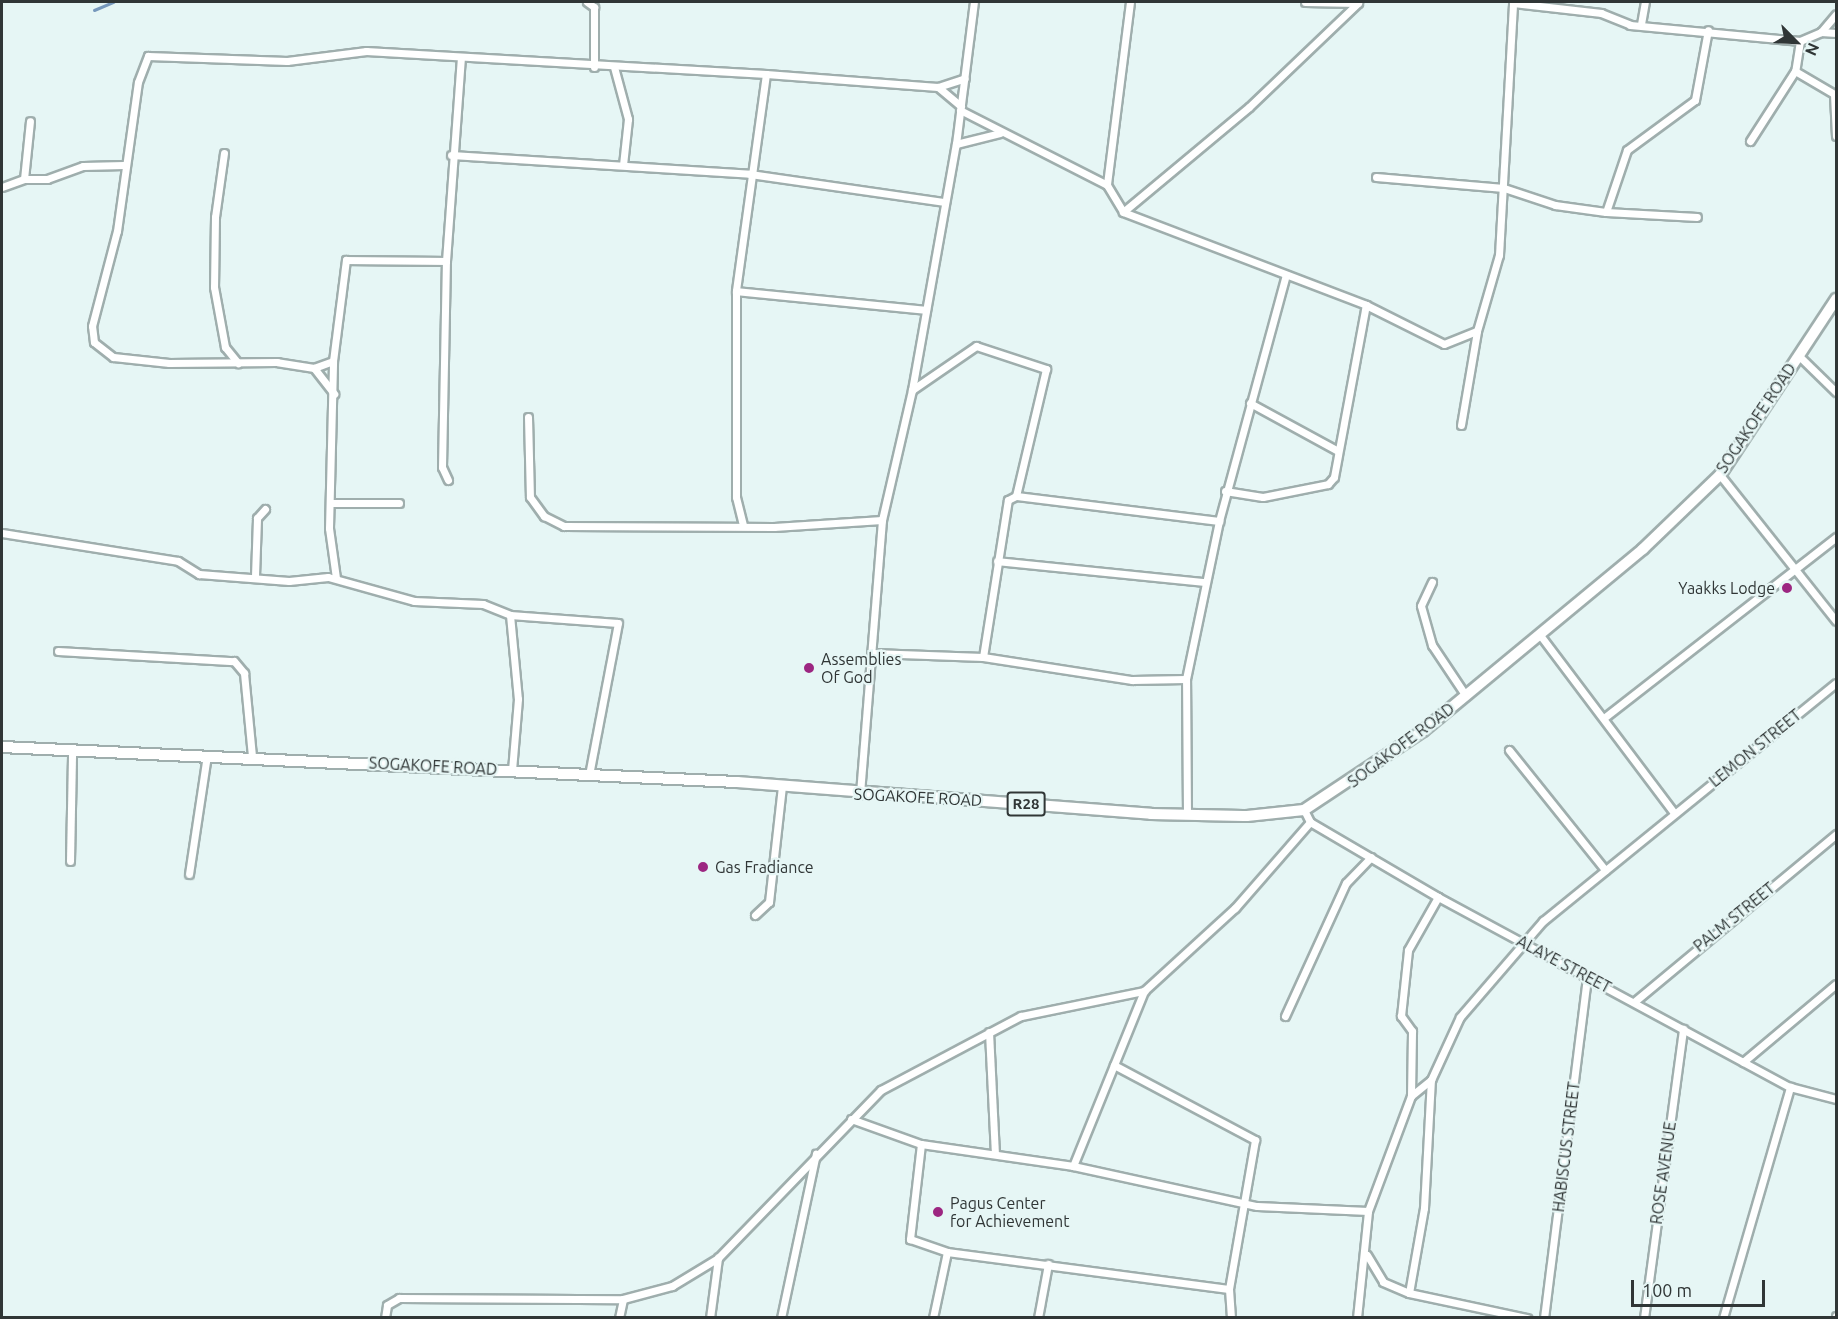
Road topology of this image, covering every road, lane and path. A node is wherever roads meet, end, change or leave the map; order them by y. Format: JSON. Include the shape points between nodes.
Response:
{"nodes":[{"id":1,"x":587,"y":2,"type":"edge"},
{"id":2,"x":974,"y":2,"type":"edge"},
{"id":3,"x":1130,"y":2,"type":"edge"},
{"id":4,"x":1305,"y":2,"type":"edge"},
{"id":5,"x":1359,"y":2,"type":"edge"},
{"id":6,"x":1513,"y":2,"type":"edge"},
{"id":7,"x":1645,"y":2,"type":"edge"},
{"id":8,"x":1836,"y":14,"type":"edge"},
{"id":9,"x":1641,"y":24,"type":"junction"},
{"id":10,"x":1708,"y":30,"type":"junction"},
{"id":11,"x":1821,"y":32,"type":"junction"},
{"id":12,"x":1836,"y":33,"type":"edge"},
{"id":13,"x":1800,"y":41,"type":"junction"},
{"id":14,"x":461,"y":59,"type":"junction"},
{"id":15,"x":594,"y":67,"type":"junction"},
{"id":16,"x":614,"y":67,"type":"junction"},
{"id":17,"x":1795,"y":71,"type":"junction"},
{"id":18,"x":766,"y":74,"type":"junction"},
{"id":19,"x":964,"y":78,"type":"junction"},
{"id":20,"x":938,"y":87,"type":"junction"},
{"id":21,"x":961,"y":108,"type":"junction"},
{"id":22,"x":30,"y":121,"type":"dead end"},
{"id":23,"x":1000,"y":133,"type":"junction"},
{"id":24,"x":1836,"y":136,"type":"edge"},
{"id":25,"x":1750,"y":141,"type":"dead end"},
{"id":26,"x":956,"y":144,"type":"junction"},
{"id":27,"x":224,"y":153,"type":"dead end"},
{"id":28,"x":451,"y":155,"type":"junction"},
{"id":29,"x":124,"y":165,"type":"junction"},
{"id":30,"x":623,"y":165,"type":"junction"},
{"id":31,"x":750,"y":174,"type":"junction"},
{"id":32,"x":1376,"y":177,"type":"dead end"},
{"id":33,"x":24,"y":179,"type":"junction"},
{"id":34,"x":1107,"y":185,"type":"junction"},
{"id":35,"x":2,"y":187,"type":"edge"},
{"id":36,"x":1504,"y":188,"type":"junction"},
{"id":37,"x":945,"y":202,"type":"junction"},
{"id":38,"x":1123,"y":212,"type":"junction"},
{"id":39,"x":1606,"y":212,"type":"junction"},
{"id":40,"x":1697,"y":217,"type":"dead end"},
{"id":41,"x":446,"y":261,"type":"junction"},
{"id":42,"x":1286,"y":275,"type":"junction"},
{"id":43,"x":736,"y":291,"type":"junction"},
{"id":44,"x":1836,"y":299,"type":"edge"},
{"id":45,"x":1366,"y":305,"type":"junction"},
{"id":46,"x":926,"y":310,"type":"junction"},
{"id":47,"x":1477,"y":332,"type":"junction"},
{"id":48,"x":1798,"y":355,"type":"junction"},
{"id":49,"x":333,"y":361,"type":"junction"},
{"id":50,"x":238,"y":363,"type":"junction"},
{"id":51,"x":314,"y":368,"type":"junction"},
{"id":52,"x":912,"y":390,"type":"junction"},
{"id":53,"x":1836,"y":392,"type":"edge"},
{"id":54,"x":334,"y":395,"type":"junction"},
{"id":55,"x":1250,"y":403,"type":"junction"},
{"id":56,"x":528,"y":417,"type":"dead end"},
{"id":57,"x":1461,"y":425,"type":"dead end"},
{"id":58,"x":1338,"y":451,"type":"junction"},
{"id":59,"x":1720,"y":475,"type":"junction"},
{"id":60,"x":448,"y":480,"type":"dead end"},
{"id":61,"x":1225,"y":491,"type":"junction"},
{"id":62,"x":1016,"y":496,"type":"junction"},
{"id":63,"x":330,"y":503,"type":"junction"},
{"id":64,"x":399,"y":503,"type":"dead end"},
{"id":65,"x":265,"y":509,"type":"dead end"},
{"id":66,"x":882,"y":520,"type":"junction"},
{"id":67,"x":1219,"y":521,"type":"junction"},
{"id":68,"x":743,"y":525,"type":"junction"},
{"id":69,"x":2,"y":533,"type":"edge"},
{"id":70,"x":1836,"y":537,"type":"edge"},
{"id":71,"x":997,"y":561,"type":"junction"},
{"id":72,"x":1795,"y":571,"type":"junction"},
{"id":73,"x":255,"y":576,"type":"junction"},
{"id":74,"x":336,"y":578,"type":"junction"},
{"id":75,"x":1204,"y":582,"type":"junction"},
{"id":76,"x":1432,"y":582,"type":"dead end"},
{"id":77,"x":510,"y":615,"type":"junction"},
{"id":78,"x":1836,"y":621,"type":"edge"},
{"id":79,"x":1540,"y":635,"type":"junction"},
{"id":80,"x":58,"y":651,"type":"dead end"},
{"id":81,"x":872,"y":653,"type":"junction"},
{"id":82,"x":983,"y":657,"type":"junction"},
{"id":83,"x":1186,"y":679,"type":"junction"},
{"id":84,"x":1836,"y":682,"type":"edge"},
{"id":85,"x":1466,"y":696,"type":"junction"},
{"id":86,"x":1605,"y":717,"type":"junction"},
{"id":87,"x":2,"y":747,"type":"edge"},
{"id":88,"x":1509,"y":750,"type":"dead end"},
{"id":89,"x":72,"y":753,"type":"junction"},
{"id":90,"x":207,"y":754,"type":"junction"},
{"id":91,"x":252,"y":756,"type":"junction"},
{"id":92,"x":512,"y":770,"type":"junction"},
{"id":93,"x":589,"y":775,"type":"junction"},
{"id":94,"x":782,"y":787,"type":"junction"},
{"id":95,"x":860,"y":794,"type":"junction"},
{"id":96,"x":1304,"y":810,"type":"junction"},
{"id":97,"x":1674,"y":813,"type":"junction"},
{"id":98,"x":1187,"y":815,"type":"junction"},
{"id":99,"x":1310,"y":822,"type":"junction"},
{"id":100,"x":1836,"y":834,"type":"edge"},
{"id":101,"x":1371,"y":857,"type":"junction"},
{"id":102,"x":70,"y":861,"type":"dead end"},
{"id":103,"x":1605,"y":870,"type":"junction"},
{"id":104,"x":189,"y":874,"type":"dead end"},
{"id":105,"x":1438,"y":897,"type":"junction"},
{"id":106,"x":755,"y":915,"type":"dead end"},
{"id":107,"x":1523,"y":942,"type":"junction"},
{"id":108,"x":1587,"y":977,"type":"junction"},
{"id":109,"x":1836,"y":984,"type":"edge"},
{"id":110,"x":1144,"y":991,"type":"junction"},
{"id":111,"x":1634,"y":1002,"type":"junction"},
{"id":112,"x":1285,"y":1016,"type":"dead end"},
{"id":113,"x":1683,"y":1029,"type":"junction"},
{"id":114,"x":989,"y":1032,"type":"junction"},
{"id":115,"x":1743,"y":1062,"type":"junction"},
{"id":116,"x":1114,"y":1065,"type":"junction"},
{"id":117,"x":1431,"y":1080,"type":"junction"},
{"id":118,"x":1790,"y":1087,"type":"junction"},
{"id":119,"x":1412,"y":1096,"type":"junction"},
{"id":120,"x":1836,"y":1099,"type":"edge"},
{"id":121,"x":851,"y":1119,"type":"junction"},
{"id":122,"x":921,"y":1144,"type":"junction"},
{"id":123,"x":816,"y":1154,"type":"junction"},
{"id":124,"x":995,"y":1154,"type":"junction"},
{"id":125,"x":1073,"y":1166,"type":"junction"},
{"id":126,"x":1244,"y":1203,"type":"junction"},
{"id":127,"x":1368,"y":1211,"type":"junction"},
{"id":128,"x":947,"y":1252,"type":"junction"},
{"id":129,"x":1366,"y":1254,"type":"junction"},
{"id":130,"x":717,"y":1258,"type":"junction"},
{"id":131,"x":1048,"y":1264,"type":"junction"},
{"id":132,"x":1230,"y":1289,"type":"junction"},
{"id":133,"x":1409,"y":1293,"type":"junction"},
{"id":134,"x":623,"y":1299,"type":"junction"},
{"id":135,"x":385,"y":1317,"type":"edge"},
{"id":136,"x":619,"y":1317,"type":"edge"},
{"id":137,"x":710,"y":1317,"type":"edge"},
{"id":138,"x":782,"y":1317,"type":"edge"},
{"id":139,"x":933,"y":1317,"type":"edge"},
{"id":140,"x":1038,"y":1317,"type":"edge"},
{"id":141,"x":1231,"y":1317,"type":"edge"},
{"id":142,"x":1357,"y":1317,"type":"edge"},
{"id":143,"x":1516,"y":1317,"type":"edge"},
{"id":144,"x":1527,"y":1317,"type":"edge"},
{"id":145,"x":1544,"y":1317,"type":"edge"},
{"id":146,"x":1644,"y":1317,"type":"edge"},
{"id":147,"x":1723,"y":1317,"type":"edge"}],
"edges":[{"from":1,"to":15,"type":"street","via":[[594,7]]},
{"from":2,"to":19,"type":"street"},
{"from":3,"to":34,"type":"street"},
{"from":4,"to":5,"type":"street"},
{"from":5,"to":38,"type":"street","via":[[1249,107]]},
{"from":6,"to":9,"type":"street","via":[[1544,3]]},
{"from":6,"to":36,"type":"street"},
{"from":7,"to":9,"type":"street"},
{"from":8,"to":11,"type":"street"},
{"from":9,"to":10,"type":"street"},
{"from":10,"to":13,"type":"street"},
{"from":10,"to":39,"type":"street","via":[[1695,100],[1627,150]]},
{"from":11,"to":12,"type":"street"},
{"from":11,"to":13,"type":"street"},
{"from":13,"to":17,"type":"street"},
{"from":14,"to":15,"type":"street"},
{"from":14,"to":28,"type":"street"},
{"from":14,"to":29,"type":"street","via":[[366,51],[287,62],[148,56],[138,82]]},
{"from":15,"to":16,"type":"street"},
{"from":16,"to":18,"type":"street"},
{"from":16,"to":30,"type":"street","via":[[628,119]]},
{"from":17,"to":24,"type":"street","via":[[1834,94]]},
{"from":17,"to":25,"type":"street"},
{"from":18,"to":20,"type":"street"},
{"from":18,"to":31,"type":"street"},
{"from":19,"to":20,"type":"street"},
{"from":19,"to":21,"type":"street"},
{"from":20,"to":21,"type":"street"},
{"from":21,"to":23,"type":"street"},
{"from":21,"to":26,"type":"street"},
{"from":22,"to":33,"type":"street"},
{"from":23,"to":26,"type":"street"},
{"from":23,"to":34,"type":"street"},
{"from":26,"to":37,"type":"street"},
{"from":27,"to":50,"type":"street","via":[[214,217],[214,287],[225,347]]},
{"from":28,"to":30,"type":"street"},
{"from":28,"to":41,"type":"street"},
{"from":29,"to":33,"type":"street","via":[[83,166],[47,179]]},
{"from":29,"to":50,"type":"street","via":[[117,231],[92,326],[94,342],[113,357]]},
{"from":30,"to":31,"type":"street"},
{"from":31,"to":37,"type":"street"},
{"from":31,"to":43,"type":"street"},
{"from":32,"to":36,"type":"street"},
{"from":33,"to":35,"type":"street"},
{"from":34,"to":38,"type":"street"},
{"from":36,"to":39,"type":"street","via":[[1555,205]]},
{"from":36,"to":47,"type":"street","via":[[1499,255]]},
{"from":37,"to":46,"type":"street"},
{"from":38,"to":42,"type":"street"},
{"from":39,"to":40,"type":"street"},
{"from":41,"to":49,"type":"street","via":[[346,260]]},
{"from":41,"to":60,"type":"street","via":[[442,467]]},
{"from":42,"to":45,"type":"street"},
{"from":42,"to":55,"type":"street"},
{"from":43,"to":46,"type":"street"},
{"from":43,"to":68,"type":"street","via":[[736,497]]},
{"from":44,"to":48,"type":"main road","name":"SOGAKOFE ROAD","number":"R28"},
{"from":45,"to":47,"type":"street","via":[[1444,344]]},
{"from":45,"to":58,"type":"street"},
{"from":46,"to":52,"type":"street"},
{"from":47,"to":57,"type":"street"},
{"from":48,"to":53,"type":"street"},
{"from":48,"to":59,"type":"main road","name":"SOGAKOFE ROAD","number":"R28"},
{"from":49,"to":51,"type":"street"},
{"from":49,"to":54,"type":"street"},
{"from":50,"to":51,"type":"street"},
{"from":51,"to":54,"type":"street"},
{"from":52,"to":62,"type":"street","via":[[975,346],[1046,369]]},
{"from":52,"to":66,"type":"street"},
{"from":54,"to":63,"type":"street"},
{"from":55,"to":58,"type":"street"},
{"from":55,"to":61,"type":"street"},
{"from":56,"to":68,"type":"street","via":[[530,496],[557,523]]},
{"from":58,"to":61,"type":"street","via":[[1334,477],[1328,484],[1263,496]]},
{"from":59,"to":72,"type":"street"},
{"from":59,"to":79,"type":"main road","name":"SOGAKOFE ROAD","number":"R28"},
{"from":61,"to":67,"type":"street"},
{"from":62,"to":67,"type":"street"},
{"from":62,"to":71,"type":"street","via":[[1003,509]]},
{"from":63,"to":64,"type":"street"},
{"from":63,"to":74,"type":"street","via":[[330,562]]},
{"from":65,"to":73,"type":"street","via":[[256,518]]},
{"from":66,"to":68,"type":"street"},
{"from":66,"to":81,"type":"street"},
{"from":67,"to":75,"type":"street"},
{"from":69,"to":73,"type":"street","via":[[178,561],[199,574]]},
{"from":70,"to":72,"type":"street"},
{"from":71,"to":75,"type":"street"},
{"from":71,"to":82,"type":"street"},
{"from":72,"to":78,"type":"street"},
{"from":72,"to":86,"type":"street"},
{"from":73,"to":74,"type":"street","via":[[289,581]]},
{"from":74,"to":77,"type":"street","via":[[414,601],[483,604]]},
{"from":75,"to":83,"type":"street"},
{"from":76,"to":85,"type":"street","via":[[1421,606],[1432,645]]},
{"from":77,"to":92,"type":"street","via":[[518,725]]},
{"from":77,"to":93,"type":"street","via":[[618,623]]},
{"from":79,"to":85,"type":"main road","name":"SOGAKOFE ROAD","number":"R28"},
{"from":79,"to":86,"type":"street"},
{"from":80,"to":91,"type":"street","via":[[234,661],[244,673]]},
{"from":81,"to":82,"type":"street"},
{"from":81,"to":95,"type":"street"},
{"from":82,"to":83,"type":"street","via":[[1132,680]]},
{"from":83,"to":98,"type":"street"},
{"from":84,"to":97,"type":"street","name":"LEMON STREET"},
{"from":85,"to":96,"type":"main road","name":"SOGAKOFE ROAD","number":"R28","via":[[1369,771]]},
{"from":86,"to":97,"type":"street"},
{"from":87,"to":89,"type":"main road","name":"SOGAKOFE ROAD","number":"R28"},
{"from":88,"to":103,"type":"street"},
{"from":89,"to":90,"type":"main road","name":"SOGAKOFE ROAD","number":"R28"},
{"from":89,"to":102,"type":"street"},
{"from":90,"to":91,"type":"main road","name":"SOGAKOFE ROAD","number":"R28"},
{"from":90,"to":104,"type":"street"},
{"from":91,"to":92,"type":"main road","name":"SOGAKOFE ROAD","number":"R28"},
{"from":92,"to":93,"type":"main road","name":"SOGAKOFE ROAD","number":"R28"},
{"from":93,"to":94,"type":"main road","name":"SOGAKOFE ROAD","number":"R28"},
{"from":94,"to":95,"type":"main road","name":"SOGAKOFE ROAD","number":"R28"},
{"from":94,"to":106,"type":"street","via":[[770,902]]},
{"from":95,"to":98,"type":"main road","name":"SOGAKOFE ROAD","number":"R28"},
{"from":96,"to":98,"type":"main road","name":"SOGAKOFE ROAD","number":"R28"},
{"from":96,"to":99,"type":"street"},
{"from":97,"to":103,"type":"street","name":"LEMON STREET"},
{"from":99,"to":101,"type":"street","name":"ALAYE STREET"},
{"from":99,"to":110,"type":"street","via":[[1235,908]]},
{"from":100,"to":111,"type":"street","name":"PALM STREET"},
{"from":101,"to":105,"type":"street","name":"ALAYE STREET"},
{"from":101,"to":112,"type":"street","via":[[1346,883]]},
{"from":103,"to":107,"type":"street","name":"LEMON STREET"},
{"from":105,"to":107,"type":"street","name":"ALAYE STREET"},
{"from":105,"to":119,"type":"street","via":[[1408,950],[1401,1016],[1412,1031]]},
{"from":107,"to":108,"type":"street","name":"ALAYE STREET"},
{"from":107,"to":117,"type":"street","name":"LEMON STREET","via":[[1460,1017]]},
{"from":108,"to":111,"type":"street","name":"ALAYE STREET"},
{"from":108,"to":145,"type":"street","name":"HABISCUS STREET"},
{"from":109,"to":115,"type":"street"},
{"from":110,"to":114,"type":"street","via":[[1060,1005]]},
{"from":110,"to":116,"type":"street"},
{"from":111,"to":113,"type":"street","name":"ALAYE STREET"},
{"from":113,"to":115,"type":"street","name":"ALAYE STREET"},
{"from":113,"to":146,"type":"street","name":"ROSE AVENUE"},
{"from":114,"to":121,"type":"street","via":[[881,1090]]},
{"from":114,"to":124,"type":"street"},
{"from":115,"to":118,"type":"street","name":"ALAYE STREET"},
{"from":116,"to":125,"type":"street"},
{"from":116,"to":126,"type":"street","via":[[1255,1140]]},
{"from":117,"to":119,"type":"street"},
{"from":117,"to":133,"type":"street","via":[[1424,1208]]},
{"from":118,"to":120,"type":"street","name":"ALAYE STREET"},
{"from":118,"to":147,"type":"street"},
{"from":119,"to":127,"type":"street"},
{"from":121,"to":122,"type":"street"},
{"from":121,"to":123,"type":"street"},
{"from":122,"to":124,"type":"street"},
{"from":122,"to":128,"type":"street","via":[[910,1239]]},
{"from":123,"to":130,"type":"street"},
{"from":123,"to":138,"type":"street"},
{"from":124,"to":125,"type":"street"},
{"from":125,"to":126,"type":"street"},
{"from":126,"to":127,"type":"street"},
{"from":126,"to":132,"type":"street"},
{"from":127,"to":129,"type":"street"},
{"from":128,"to":131,"type":"street"},
{"from":128,"to":139,"type":"street"},
{"from":129,"to":133,"type":"street","via":[[1383,1282]]},
{"from":129,"to":142,"type":"street"},
{"from":130,"to":134,"type":"street","via":[[672,1286]]},
{"from":130,"to":137,"type":"street"},
{"from":131,"to":132,"type":"street"},
{"from":131,"to":140,"type":"street"},
{"from":132,"to":141,"type":"street"},
{"from":133,"to":143,"type":"street"},
{"from":134,"to":135,"type":"street","via":[[399,1298],[387,1305]]},
{"from":134,"to":136,"type":"street"},
{"from":143,"to":144,"type":"street"}]}
